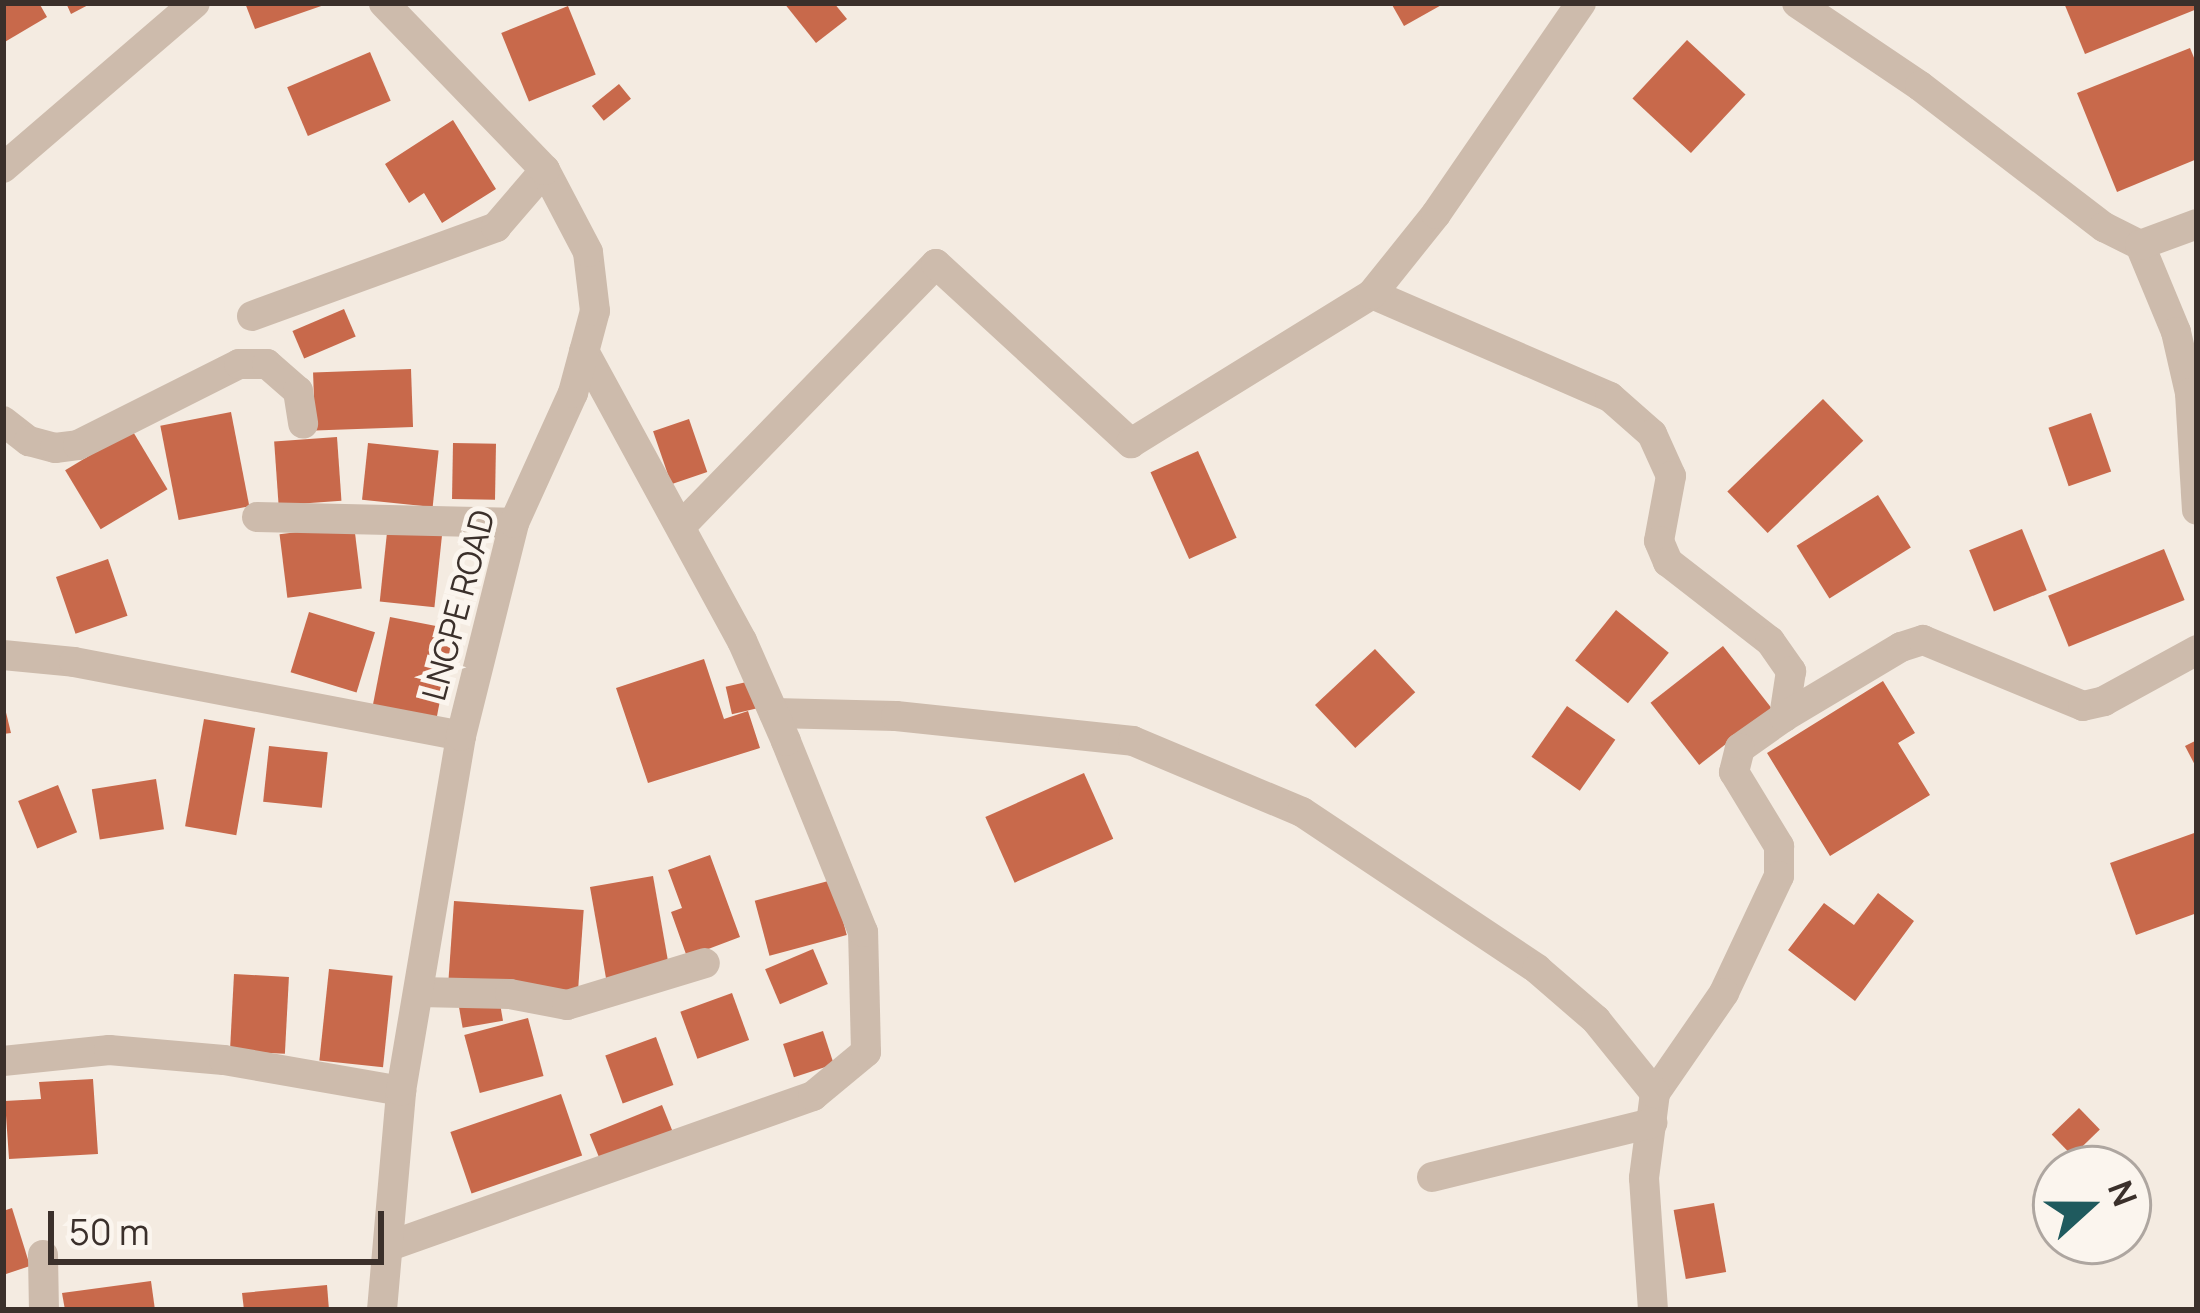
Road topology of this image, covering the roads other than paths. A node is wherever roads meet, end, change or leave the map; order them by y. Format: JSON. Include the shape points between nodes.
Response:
{"nodes":[{"id":1,"x":195,"y":3,"type":"edge"},
{"id":2,"x":384,"y":3,"type":"edge"},
{"id":3,"x":1581,"y":3,"type":"edge"},
{"id":4,"x":1797,"y":3,"type":"edge"},
{"id":5,"x":3,"y":168,"type":"edge"},
{"id":6,"x":544,"y":170,"type":"junction"},
{"id":7,"x":2197,"y":224,"type":"edge"},
{"id":8,"x":2140,"y":245,"type":"junction"},
{"id":9,"x":1372,"y":294,"type":"junction"},
{"id":10,"x":252,"y":316,"type":"dead end"},
{"id":11,"x":584,"y":351,"type":"junction"},
{"id":12,"x":3,"y":421,"type":"edge"},
{"id":13,"x":303,"y":424,"type":"dead end"},
{"id":14,"x":2197,"y":510,"type":"edge"},
{"id":15,"x":257,"y":517,"type":"dead end"},
{"id":16,"x":514,"y":523,"type":"junction"},
{"id":17,"x":682,"y":525,"type":"junction"},
{"id":18,"x":2197,"y":650,"type":"edge"},
{"id":19,"x":3,"y":655,"type":"edge"},
{"id":20,"x":774,"y":713,"type":"junction"},
{"id":21,"x":1784,"y":717,"type":"junction"},
{"id":22,"x":461,"y":736,"type":"junction"},
{"id":23,"x":705,"y":963,"type":"dead end"},
{"id":24,"x":419,"y":992,"type":"junction"},
{"id":25,"x":3,"y":1061,"type":"edge"},
{"id":26,"x":401,"y":1091,"type":"junction"},
{"id":27,"x":1653,"y":1108,"type":"junction"},
{"id":28,"x":1432,"y":1178,"type":"dead end"},
{"id":29,"x":392,"y":1245,"type":"junction"},
{"id":30,"x":43,"y":1255,"type":"dead end"},
{"id":31,"x":44,"y":1310,"type":"edge"},
{"id":32,"x":382,"y":1310,"type":"edge"},
{"id":33,"x":1653,"y":1310,"type":"edge"}],
"edges":[{"from":1,"to":5,"type":"street"},
{"from":2,"to":6,"type":"street","name":"LNCPE ROAD"},
{"from":3,"to":9,"type":"street"},
{"from":4,"to":8,"type":"street","via":[[2104,227]]},
{"from":6,"to":10,"type":"street","via":[[496,227]]},
{"from":6,"to":11,"type":"street","name":"LNCPE ROAD","via":[[588,252],[595,311]]},
{"from":7,"to":8,"type":"street"},
{"from":8,"to":14,"type":"street","via":[[2176,332],[2190,393]]},
{"from":9,"to":17,"type":"street","via":[[1131,443],[936,264]]},
{"from":9,"to":21,"type":"street","via":[[1610,397],[1652,434],[1671,476],[1659,541],[1668,562],[1769,641],[1791,671]]},
{"from":11,"to":16,"type":"street","name":"LNCPE ROAD"},
{"from":11,"to":17,"type":"street"},
{"from":12,"to":13,"type":"street","via":[[29,441],[78,445],[238,364],[267,364],[298,391]]},
{"from":15,"to":16,"type":"street"},
{"from":16,"to":22,"type":"street","name":"LNCPE ROAD"},
{"from":17,"to":20,"type":"street"},
{"from":18,"to":21,"type":"street","via":[[2083,706],[1923,640]]},
{"from":19,"to":22,"type":"street"},
{"from":20,"to":27,"type":"street","via":[[896,716],[1133,741],[1302,812],[1537,969],[1596,1020]]},
{"from":20,"to":29,"type":"street","via":[[863,932],[866,1052],[813,1096]]},
{"from":21,"to":27,"type":"street","via":[[1740,748],[1734,772],[1779,845],[1779,875],[1724,993]]},
{"from":22,"to":24,"type":"street","name":"LNCPE ROAD"},
{"from":23,"to":24,"type":"street","via":[[567,1005]]},
{"from":24,"to":26,"type":"street","name":"LNCPE ROAD"},
{"from":25,"to":26,"type":"street","via":[[109,1050],[224,1060]]},
{"from":26,"to":29,"type":"street","name":"LNCPE ROAD"},
{"from":27,"to":28,"type":"street"},
{"from":27,"to":33,"type":"street","via":[[1644,1178]]},
{"from":29,"to":32,"type":"street","name":"LNCPE ROAD"},
{"from":30,"to":31,"type":"street"}]}
